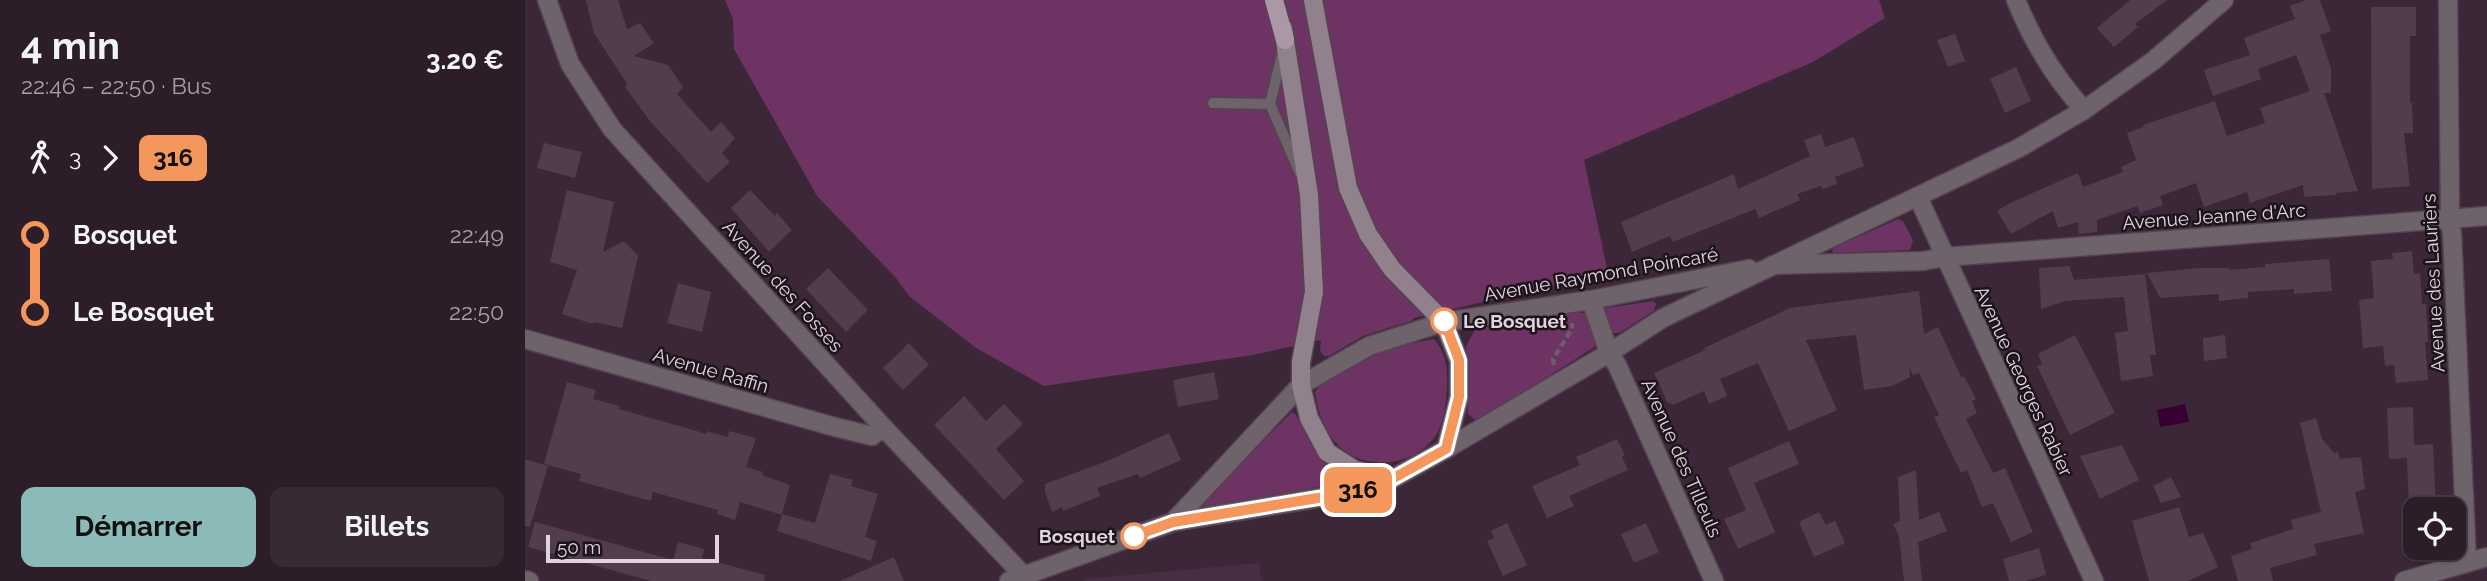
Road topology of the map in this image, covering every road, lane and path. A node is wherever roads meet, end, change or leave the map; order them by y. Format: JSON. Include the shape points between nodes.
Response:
{"nodes":[{"id":1,"x":547,"y":0,"type":"edge"},
{"id":2,"x":1276,"y":0,"type":"edge"},
{"id":3,"x":1313,"y":0,"type":"edge"},
{"id":4,"x":2016,"y":0,"type":"edge"},
{"id":5,"x":2224,"y":0,"type":"edge"},
{"id":6,"x":2448,"y":0,"type":"edge"},
{"id":7,"x":1285,"y":40,"type":"junction"},
{"id":8,"x":1213,"y":103,"type":"dead end"},
{"id":9,"x":1270,"y":104,"type":"junction"},
{"id":10,"x":2084,"y":110,"type":"junction"},
{"id":11,"x":1310,"y":195,"type":"junction"},
{"id":12,"x":1918,"y":197,"type":"junction"},
{"id":13,"x":2487,"y":216,"type":"edge"},
{"id":14,"x":2449,"y":219,"type":"junction"},
{"id":15,"x":1944,"y":257,"type":"junction"},
{"id":16,"x":1773,"y":264,"type":"junction"},
{"id":17,"x":1591,"y":300,"type":"junction"},
{"id":18,"x":1571,"y":303,"type":"junction"},
{"id":19,"x":1444,"y":321,"type":"junction"},
{"id":20,"x":525,"y":339,"type":"edge"},
{"id":21,"x":1609,"y":353,"type":"junction"},
{"id":22,"x":1562,"y":380,"type":"junction"},
{"id":23,"x":1301,"y":385,"type":"junction"},
{"id":24,"x":883,"y":427,"type":"junction"},
{"id":25,"x":1446,"y":449,"type":"junction"},
{"id":26,"x":1392,"y":479,"type":"junction"},
{"id":27,"x":1173,"y":522,"type":"junction"},
{"id":28,"x":2487,"y":557,"type":"edge"},
{"id":29,"x":2466,"y":563,"type":"junction"},
{"id":30,"x":1016,"y":578,"type":"edge"},
{"id":31,"x":1714,"y":581,"type":"edge"},
{"id":32,"x":2094,"y":581,"type":"edge"},
{"id":33,"x":2404,"y":581,"type":"edge"}],
"edges":[{"from":1,"to":24,"type":"street","name":"Avenue des Fosses","via":[[570,64],[612,129]]},
{"from":2,"to":7,"type":"main road"},
{"from":3,"to":19,"type":"main road","via":[[1348,187],[1368,233],[1392,269]]},
{"from":4,"to":10,"type":"street","via":[[2030,34]]},
{"from":5,"to":10,"type":"street","name":"Avenue Raymond Poincaré","via":[[2153,61]]},
{"from":6,"to":14,"type":"street","name":"Avenue des Lauriers"},
{"from":7,"to":9,"type":"lane"},
{"from":7,"to":11,"type":"main road"},
{"from":8,"to":9,"type":"lane"},
{"from":9,"to":11,"type":"lane"},
{"from":10,"to":12,"type":"street","name":"Avenue Raymond Poincaré"},
{"from":11,"to":23,"type":"main road","via":[[1314,292]]},
{"from":12,"to":15,"type":"street","name":"Avenue Georges Rabier"},
{"from":12,"to":16,"type":"street","name":"Avenue Raymond Poincaré"},
{"from":13,"to":14,"type":"street","name":"Avenue Jeanne d'Arc"},
{"from":14,"to":15,"type":"street","name":"Avenue Jeanne d'Arc"},
{"from":14,"to":29,"type":"street","name":"Avenue des Lauriers"},
{"from":15,"to":16,"type":"street","name":"Avenue Jeanne d'Arc"},
{"from":15,"to":32,"type":"street","name":"Avenue Georges Rabier"},
{"from":16,"to":17,"type":"street","name":"Avenue Raymond Poincaré"},
{"from":16,"to":21,"type":"street","name":"Avenue Raymond Poincaré","via":[[1663,318]]},
{"from":17,"to":18,"type":"street","name":"Avenue Raymond Poincaré"},
{"from":17,"to":21,"type":"street","name":"Avenue des Tilleuls"},
{"from":18,"to":19,"type":"street","name":"Avenue Raymond Poincaré"},
{"from":18,"to":22,"type":"path","via":[[1571,329],[1553,359]]},
{"from":19,"to":23,"type":"street","name":"Avenue Raymond Poincaré","via":[[1369,346]]},
{"from":19,"to":25,"type":"main road","via":[[1459,360],[1459,397]]},
{"from":20,"to":24,"type":"street","name":"Avenue Raffin","via":[[847,430],[872,436]]},
{"from":21,"to":22,"type":"street","name":"Avenue Raymond Poincaré"},
{"from":21,"to":31,"type":"street","name":"Avenue des Tilleuls"},
{"from":22,"to":25,"type":"street","name":"Avenue Raymond Poincaré"},
{"from":23,"to":26,"type":"main road","via":[[1309,418],[1327,452],[1355,470]]},
{"from":23,"to":27,"type":"street","name":"Avenue Raymond Poincaré"},
{"from":24,"to":30,"type":"street","name":"Avenue des Fosses"},
{"from":25,"to":26,"type":"main road","name":"Avenue Raymond Poincaré"},
{"from":26,"to":27,"type":"street","name":"Avenue Raymond Poincaré","via":[[1342,494]]},
{"from":27,"to":30,"type":"street","name":"Avenue Raymond Poincaré"},
{"from":28,"to":29,"type":"street"},
{"from":29,"to":33,"type":"street"}]}
